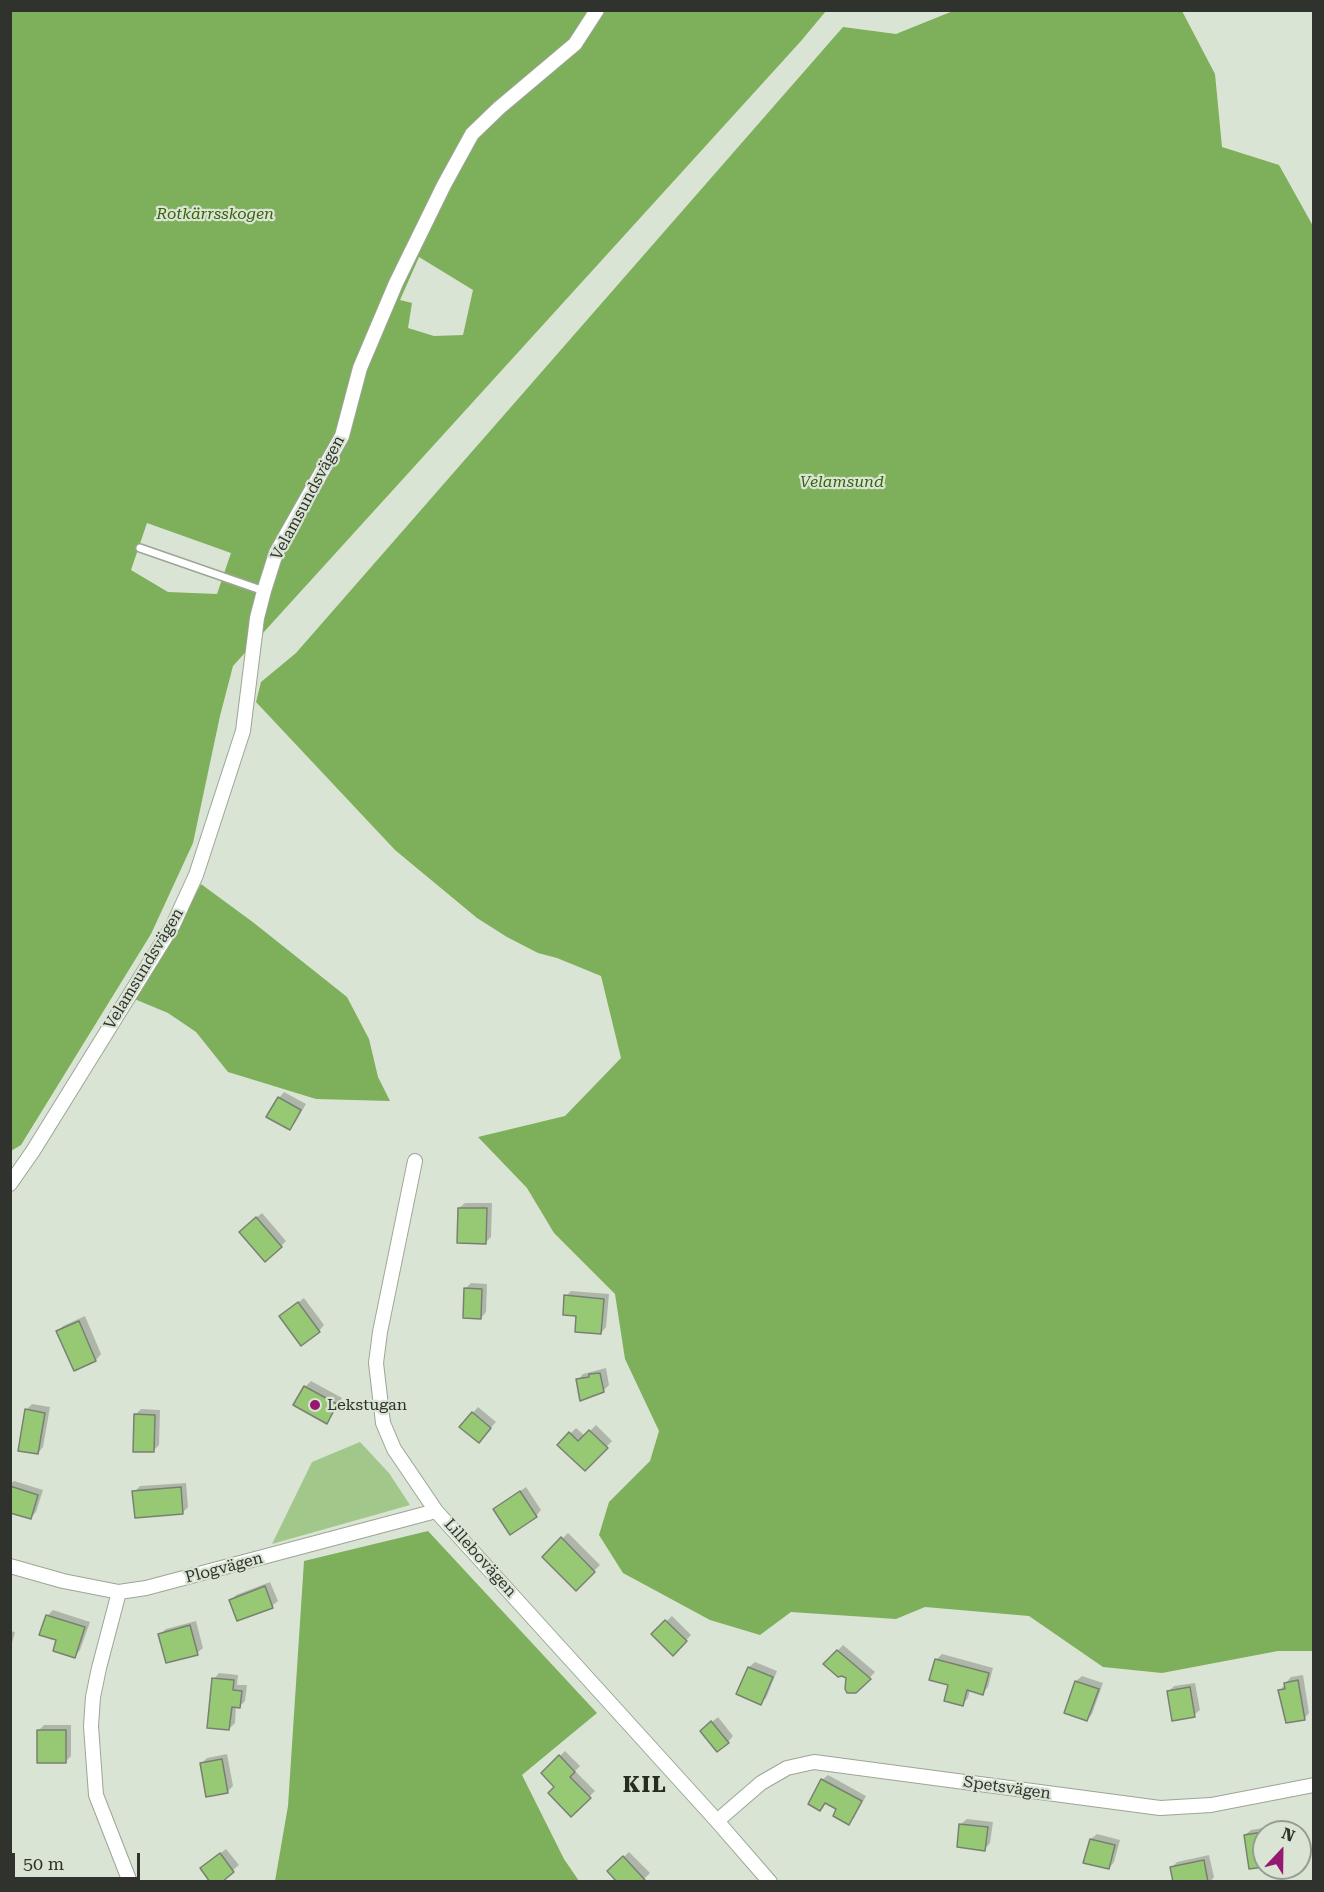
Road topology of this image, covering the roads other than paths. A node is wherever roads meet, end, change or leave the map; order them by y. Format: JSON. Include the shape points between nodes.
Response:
{"nodes":[{"id":1,"x":597,"y":10,"type":"edge"},
{"id":2,"x":140,"y":548,"type":"dead end"},
{"id":3,"x":264,"y":591,"type":"junction"},
{"id":4,"x":416,"y":1161,"type":"dead end"},
{"id":5,"x":10,"y":1184,"type":"edge"},
{"id":6,"x":436,"y":1510,"type":"junction"},
{"id":7,"x":10,"y":1566,"type":"edge"},
{"id":8,"x":119,"y":1592,"type":"junction"},
{"id":9,"x":1314,"y":1785,"type":"edge"},
{"id":10,"x":717,"y":1821,"type":"junction"},
{"id":11,"x":130,"y":1881,"type":"edge"},
{"id":12,"x":770,"y":1881,"type":"edge"}],
"edges":[{"from":1,"to":3,"type":"street","name":"Velamsundsvägen","via":[[575,44],[472,134],[396,283],[360,368],[342,436],[276,553]]},
{"from":2,"to":3,"type":"lane"},
{"from":3,"to":5,"type":"street","name":"Velamsundsvägen","via":[[243,731],[196,875],[173,925]]},
{"from":4,"to":6,"type":"street","name":"Lillebovägen","via":[[376,1364],[383,1423],[394,1449]]},
{"from":6,"to":8,"type":"street","name":"Plogvägen"},
{"from":6,"to":10,"type":"street","name":"Lillebovägen"},
{"from":7,"to":8,"type":"street","name":"Plogvägen"},
{"from":8,"to":11,"type":"street","via":[[99,1668],[91,1726],[96,1795]]},
{"from":9,"to":10,"type":"street","name":"Spetsvägen","via":[[1212,1805],[1160,1808],[814,1762],[787,1768],[761,1783]]},
{"from":10,"to":12,"type":"street","name":"Lillebovägen"}]}
